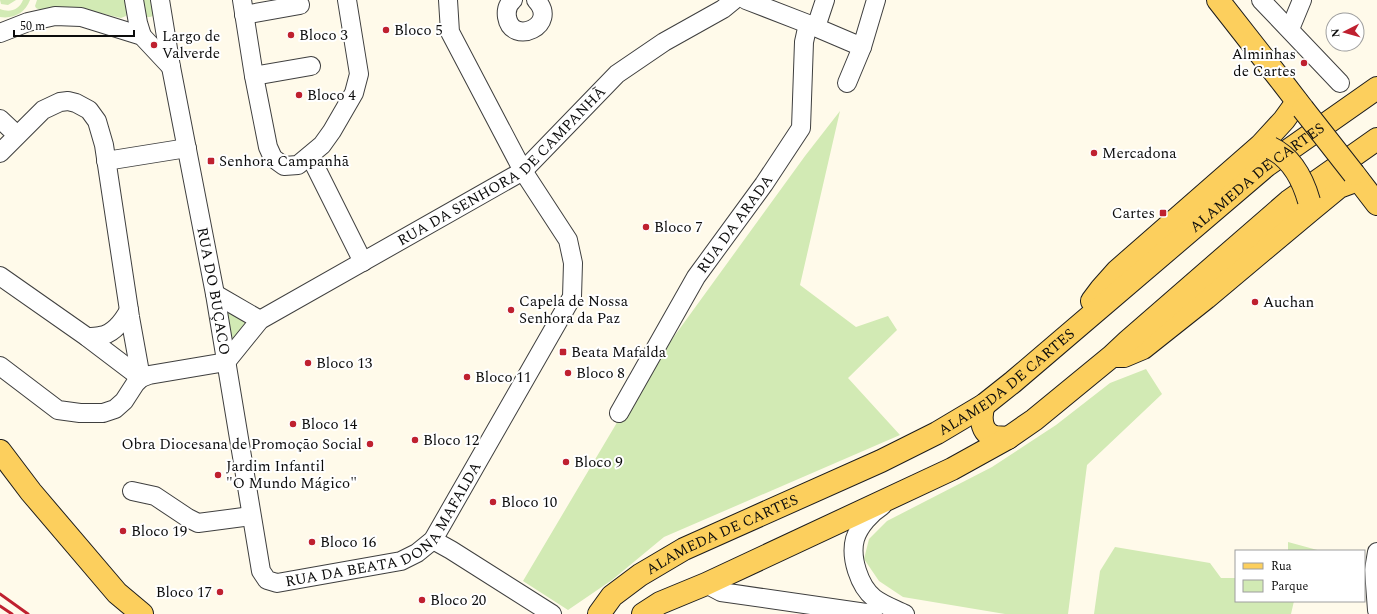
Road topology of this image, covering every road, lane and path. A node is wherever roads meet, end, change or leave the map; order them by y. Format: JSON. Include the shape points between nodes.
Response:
{"nodes":[{"id":1,"x":134,"y":0,"type":"edge"},
{"id":2,"x":160,"y":0,"type":"edge"},
{"id":3,"x":347,"y":0,"type":"edge"},
{"id":4,"x":448,"y":0,"type":"edge"},
{"id":5,"x":513,"y":0,"type":"edge"},
{"id":6,"x":536,"y":0,"type":"edge"},
{"id":7,"x":734,"y":0,"type":"edge"},
{"id":8,"x":746,"y":0,"type":"edge"},
{"id":9,"x":825,"y":0,"type":"edge"},
{"id":10,"x":876,"y":0,"type":"edge"},
{"id":11,"x":1218,"y":0,"type":"edge"},
{"id":12,"x":1262,"y":0,"type":"edge"},
{"id":13,"x":1302,"y":0,"type":"edge"},
{"id":14,"x":300,"y":5,"type":"dead end"},
{"id":15,"x":779,"y":6,"type":"edge"},
{"id":16,"x":243,"y":8,"type":"edge"},
{"id":17,"x":812,"y":25,"type":"junction"},
{"id":18,"x":1290,"y":29,"type":"junction"},
{"id":19,"x":0,"y":33,"type":"edge"},
{"id":20,"x":142,"y":36,"type":"junction"},
{"id":21,"x":862,"y":47,"type":"junction"},
{"id":22,"x":311,"y":66,"type":"dead end"},
{"id":23,"x":171,"y":67,"type":"junction"},
{"id":24,"x":254,"y":76,"type":"junction"},
{"id":25,"x":847,"y":83,"type":"dead end"},
{"id":26,"x":1340,"y":83,"type":"dead end"},
{"id":27,"x":1377,"y":88,"type":"edge"},
{"id":28,"x":1300,"y":106,"type":"junction"},
{"id":29,"x":0,"y":118,"type":"edge"},
{"id":30,"x":17,"y":135,"type":"junction"},
{"id":31,"x":1377,"y":139,"type":"edge"},
{"id":32,"x":1266,"y":147,"type":"junction"},
{"id":33,"x":188,"y":148,"type":"junction"},
{"id":34,"x":0,"y":153,"type":"edge"},
{"id":35,"x":310,"y":156,"type":"junction"},
{"id":36,"x":106,"y":161,"type":"junction"},
{"id":37,"x":524,"y":171,"type":"junction"},
{"id":38,"x":1356,"y":177,"type":"junction"},
{"id":39,"x":1377,"y":204,"type":"edge"},
{"id":40,"x":1310,"y":205,"type":"junction"},
{"id":41,"x":363,"y":262,"type":"junction"},
{"id":42,"x":0,"y":276,"type":"edge"},
{"id":43,"x":214,"y":294,"type":"junction"},
{"id":44,"x":129,"y":310,"type":"junction"},
{"id":45,"x":1089,"y":317,"type":"junction"},
{"id":46,"x":260,"y":320,"type":"junction"},
{"id":47,"x":87,"y":337,"type":"junction"},
{"id":48,"x":1112,"y":356,"type":"junction"},
{"id":49,"x":226,"y":362,"type":"junction"},
{"id":50,"x":0,"y":366,"type":"edge"},
{"id":51,"x":141,"y":378,"type":"junction"},
{"id":52,"x":984,"y":405,"type":"junction"},
{"id":53,"x":619,"y":413,"type":"dead end"},
{"id":54,"x":1008,"y":438,"type":"junction"},
{"id":55,"x":0,"y":451,"type":"edge"},
{"id":56,"x":922,"y":483,"type":"junction"},
{"id":57,"x":132,"y":491,"type":"dead end"},
{"id":58,"x":251,"y":516,"type":"junction"},
{"id":59,"x":433,"y":540,"type":"junction"},
{"id":60,"x":1377,"y":552,"type":"edge"},
{"id":61,"x":266,"y":580,"type":"joint"},
{"id":62,"x":706,"y":584,"type":"junction"},
{"id":63,"x":1377,"y":610,"type":"edge"},
{"id":64,"x":142,"y":614,"type":"edge"},
{"id":65,"x":552,"y":614,"type":"edge"},
{"id":66,"x":598,"y":614,"type":"edge"},
{"id":67,"x":643,"y":614,"type":"edge"},
{"id":68,"x":873,"y":614,"type":"edge"},
{"id":69,"x":905,"y":614,"type":"edge"}],
"edges":[{"from":1,"to":20,"type":"street"},
{"from":2,"to":23,"type":"street"},
{"from":3,"to":35,"type":"street","via":[[359,74],[354,93],[332,131]]},
{"from":4,"to":37,"type":"street","name":"RUA DA BEATA DONA MAFALDA","via":[[450,32]]},
{"from":5,"to":6,"type":"street","via":[[508,7],[507,19],[514,29],[525,32],[536,28],[542,17],[543,11]]},
{"from":7,"to":37,"type":"street","name":"RUA DA SENHORA DE CAMPANHÃ","via":[[617,74]]},
{"from":8,"to":15,"type":"street"},
{"from":9,"to":17,"type":"street","name":"RUA DA ARADA"},
{"from":10,"to":21,"type":"street"},
{"from":11,"to":28,"type":"main road"},
{"from":12,"to":18,"type":"street"},
{"from":13,"to":18,"type":"street"},
{"from":14,"to":16,"type":"street"},
{"from":15,"to":17,"type":"street"},
{"from":16,"to":24,"type":"street"},
{"from":17,"to":21,"type":"street"},
{"from":17,"to":53,"type":"street","name":"RUA DA ARADA","via":[[804,42],[802,128],[696,277]]},
{"from":18,"to":26,"type":"street"},
{"from":19,"to":20,"type":"street","via":[[28,22],[56,16],[81,17]]},
{"from":20,"to":23,"type":"street"},
{"from":21,"to":25,"type":"street"},
{"from":22,"to":24,"type":"street"},
{"from":23,"to":33,"type":"street","name":"RUA DO BUÇACO"},
{"from":24,"to":35,"type":"street","via":[[264,131],[273,158],[284,166],[298,165]]},
{"from":27,"to":45,"type":"main road","name":"ALAMEDA DE CARTES","via":[[1266,166]]},
{"from":28,"to":32,"type":"main road","via":[[1284,120]]},
{"from":28,"to":38,"type":"main road","bridge":true},
{"from":29,"to":30,"type":"street"},
{"from":30,"to":34,"type":"street"},
{"from":30,"to":36,"type":"street","via":[[43,110],[60,102],[76,103],[89,110],[97,121]]},
{"from":31,"to":48,"type":"main road","via":[[1289,201]]},
{"from":32,"to":40,"type":"main road","bridge":true,"via":[[1285,157],[1303,184]]},
{"from":32,"to":45,"type":"main road","via":[[1117,271],[1090,305]]},
{"from":33,"to":36,"type":"street"},
{"from":33,"to":43,"type":"street","name":"RUA DO BUÇACO"},
{"from":35,"to":41,"type":"street"},
{"from":36,"to":44,"type":"street"},
{"from":37,"to":41,"type":"street","name":"RUA DA SENHORA DE CAMPANHÃ"},
{"from":37,"to":59,"type":"street","name":"RUA DA BEATA DONA MAFALDA","via":[[568,240],[573,263],[572,298]]},
{"from":38,"to":39,"type":"main road"},
{"from":38,"to":40,"type":"main road"},
{"from":40,"to":48,"type":"main road","via":[[1206,298],[1143,348],[1124,356]]},
{"from":41,"to":46,"type":"street","name":"RUA DA SENHORA DE CAMPANHÃ"},
{"from":42,"to":47,"type":"street"},
{"from":43,"to":46,"type":"street"},
{"from":43,"to":49,"type":"street","name":"RUA DO BUÇACO"},
{"from":44,"to":47,"type":"street","via":[[117,328],[101,336]]},
{"from":44,"to":51,"type":"street"},
{"from":45,"to":52,"type":"main road","name":"ALAMEDA DE CARTES"},
{"from":46,"to":49,"type":"street","name":"RUA DA SENHORA DE CAMPANHÃ"},
{"from":47,"to":51,"type":"street"},
{"from":48,"to":54,"type":"main road"},
{"from":49,"to":51,"type":"street"},
{"from":49,"to":58,"type":"street","name":"RUA DO BUÇACO"},
{"from":50,"to":51,"type":"street","via":[[58,410],[80,412],[103,413],[115,409]]},
{"from":52,"to":54,"type":"main road","via":[[981,413],[987,432],[995,437]]},
{"from":52,"to":66,"type":"main road","name":"ALAMEDA DE CARTES","via":[[937,433],[881,461],[684,549],[612,596]]},
{"from":54,"to":56,"type":"main road"},
{"from":55,"to":64,"type":"main road","via":[[31,492],[117,593]]},
{"from":56,"to":62,"type":"main road"},
{"from":56,"to":69,"type":"street","via":[[878,509],[862,525],[855,539],[854,561],[861,582],[874,598]]},
{"from":57,"to":58,"type":"street","via":[[155,496],[198,523]]},
{"from":58,"to":61,"type":"street","name":"RUA DO BUÇACO","via":[[260,571]]},
{"from":59,"to":61,"type":"street","name":"RUA DA BEATA DONA MAFALDA","via":[[417,553],[401,561],[277,583]]},
{"from":59,"to":65,"type":"street"},
{"from":60,"to":63,"type":"street","via":[[1374,570]]},
{"from":62,"to":67,"type":"main road","via":[[660,603]]},
{"from":62,"to":68,"type":"street","via":[[721,592]]}]}
